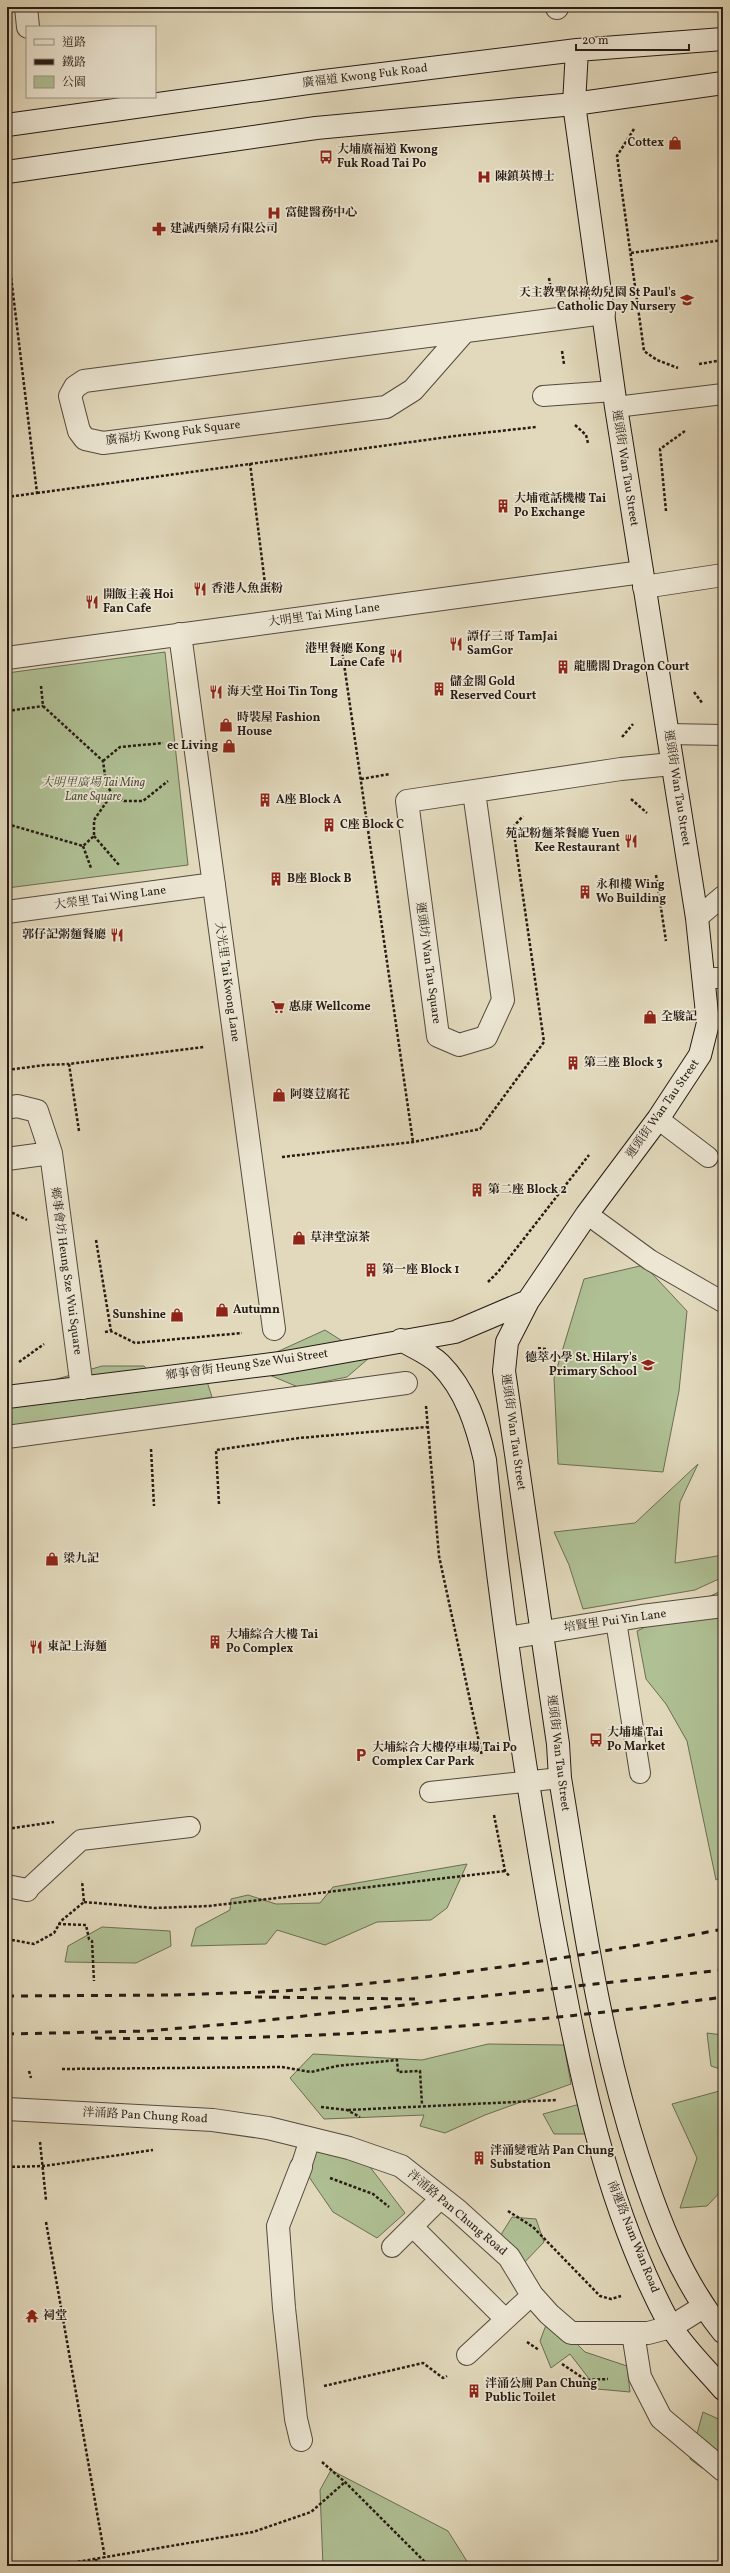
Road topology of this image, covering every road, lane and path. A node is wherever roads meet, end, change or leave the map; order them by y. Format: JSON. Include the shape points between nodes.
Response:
{"nodes":[{"id":1,"x":26,"y":7,"type":"edge"},
{"id":2,"x":28,"y":26,"type":"edge"},
{"id":3,"x":723,"y":39,"type":"edge"},
{"id":4,"x":577,"y":50,"type":"junction"},
{"id":5,"x":723,"y":83,"type":"edge"},
{"id":6,"x":574,"y":104,"type":"junction"},
{"id":7,"x":7,"y":125,"type":"edge"},
{"id":8,"x":634,"y":129,"type":"dead end"},
{"id":9,"x":7,"y":172,"type":"edge"},
{"id":10,"x":723,"y":240,"type":"edge"},
{"id":11,"x":7,"y":243,"type":"edge"},
{"id":12,"x":631,"y":253,"type":"junction"},
{"id":13,"x":549,"y":278,"type":"dead end"},
{"id":14,"x":604,"y":313,"type":"junction"},
{"id":15,"x":557,"y":319,"type":"junction"},
{"id":16,"x":464,"y":332,"type":"junction"},
{"id":17,"x":723,"y":360,"type":"edge"},
{"id":18,"x":693,"y":365,"type":"dead end"},
{"id":19,"x":685,"y":366,"type":"dead end"},
{"id":20,"x":723,"y":394,"type":"edge"},
{"id":21,"x":568,"y":395,"type":"junction"},
{"id":22,"x":543,"y":396,"type":"dead end"},
{"id":23,"x":615,"y":399,"type":"junction"},
{"id":24,"x":541,"y":426,"type":"dead end"},
{"id":25,"x":687,"y":429,"type":"dead end"},
{"id":26,"x":590,"y":449,"type":"dead end"},
{"id":27,"x":250,"y":463,"type":"junction"},
{"id":28,"x":37,"y":493,"type":"junction"},
{"id":29,"x":7,"y":497,"type":"edge"},
{"id":30,"x":667,"y":514,"type":"dead end"},
{"id":31,"x":723,"y":575,"type":"edge"},
{"id":32,"x":643,"y":579,"type":"junction"},
{"id":33,"x":336,"y":613,"type":"junction"},
{"id":34,"x":269,"y":622,"type":"junction"},
{"id":35,"x":180,"y":634,"type":"junction"},
{"id":36,"x":7,"y":658,"type":"edge"},
{"id":37,"x":693,"y":685,"type":"dead end"},
{"id":38,"x":41,"y":689,"type":"dead end"},
{"id":39,"x":710,"y":704,"type":"dead end"},
{"id":40,"x":43,"y":706,"type":"junction"},
{"id":41,"x":7,"y":712,"type":"edge"},
{"id":42,"x":638,"y":719,"type":"dead end"},
{"id":43,"x":668,"y":734,"type":"junction"},
{"id":44,"x":723,"y":735,"type":"edge"},
{"id":45,"x":194,"y":740,"type":"junction"},
{"id":46,"x":103,"y":761,"type":"junction"},
{"id":47,"x":672,"y":764,"type":"junction"},
{"id":48,"x":621,"y":768,"type":"junction"},
{"id":49,"x":171,"y":778,"type":"dead end"},
{"id":50,"x":106,"y":783,"type":"junction"},
{"id":51,"x":75,"y":784,"type":"dead end"},
{"id":52,"x":474,"y":792,"type":"junction"},
{"id":53,"x":112,"y":794,"type":"junction"},
{"id":54,"x":648,"y":820,"type":"dead end"},
{"id":55,"x":7,"y":824,"type":"edge"},
{"id":56,"x":83,"y":846,"type":"junction"},
{"id":57,"x":91,"y":866,"type":"dead end"},
{"id":58,"x":656,"y":874,"type":"dead end"},
{"id":59,"x":214,"y":884,"type":"junction"},
{"id":60,"x":723,"y":896,"type":"edge"},
{"id":61,"x":7,"y":912,"type":"edge"},
{"id":62,"x":697,"y":918,"type":"junction"},
{"id":63,"x":666,"y":943,"type":"dead end"},
{"id":64,"x":714,"y":978,"type":"edge"},
{"id":65,"x":235,"y":1043,"type":"junction"},
{"id":66,"x":69,"y":1064,"type":"junction"},
{"id":67,"x":7,"y":1070,"type":"edge"},
{"id":68,"x":7,"y":1108,"type":"edge"},
{"id":69,"x":658,"y":1119,"type":"junction"},
{"id":70,"x":79,"y":1135,"type":"dead end"},
{"id":71,"x":413,"y":1142,"type":"dead end"},
{"id":72,"x":51,"y":1153,"type":"junction"},
{"id":73,"x":590,"y":1153,"type":"dead end"},
{"id":74,"x":708,"y":1157,"type":"dead end"},
{"id":75,"x":7,"y":1159,"type":"edge"},
{"id":76,"x":587,"y":1214,"type":"junction"},
{"id":77,"x":96,"y":1237,"type":"dead end"},
{"id":78,"x":487,"y":1283,"type":"dead end"},
{"id":79,"x":528,"y":1301,"type":"junction"},
{"id":80,"x":723,"y":1302,"type":"edge"},
{"id":81,"x":111,"y":1330,"type":"junction"},
{"id":82,"x":274,"y":1330,"type":"joint"},
{"id":83,"x":75,"y":1338,"type":"junction"},
{"id":84,"x":401,"y":1340,"type":"junction"},
{"id":85,"x":15,"y":1365,"type":"dead end"},
{"id":86,"x":406,"y":1383,"type":"joint"},
{"id":87,"x":82,"y":1388,"type":"junction"},
{"id":88,"x":7,"y":1397,"type":"edge"},
{"id":89,"x":148,"y":1418,"type":"junction"},
{"id":90,"x":427,"y":1427,"type":"junction"},
{"id":91,"x":7,"y":1437,"type":"edge"},
{"id":92,"x":219,"y":1504,"type":"dead end"},
{"id":93,"x":154,"y":1506,"type":"dead end"},
{"id":94,"x":723,"y":1606,"type":"edge"},
{"id":95,"x":616,"y":1621,"type":"junction"},
{"id":96,"x":542,"y":1632,"type":"junction"},
{"id":97,"x":508,"y":1638,"type":"junction"},
{"id":98,"x":640,"y":1773,"type":"dead end"},
{"id":99,"x":560,"y":1778,"type":"junction"},
{"id":100,"x":526,"y":1782,"type":"junction"},
{"id":101,"x":487,"y":1785,"type":"junction"},
{"id":102,"x":430,"y":1792,"type":"dead end"},
{"id":103,"x":190,"y":1827,"type":"dead end"},
{"id":104,"x":505,"y":1871,"type":"junction"},
{"id":105,"x":516,"y":1883,"type":"dead end"},
{"id":106,"x":17,"y":1888,"type":"edge"},
{"id":107,"x":84,"y":1902,"type":"dead end"},
{"id":108,"x":58,"y":1924,"type":"dead end"},
{"id":109,"x":7,"y":1939,"type":"edge"},
{"id":110,"x":34,"y":1944,"type":"dead end"},
{"id":111,"x":94,"y":1981,"type":"dead end"},
{"id":112,"x":62,"y":2069,"type":"dead end"},
{"id":113,"x":561,"y":2100,"type":"dead end"},
{"id":114,"x":422,"y":2105,"type":"junction"},
{"id":115,"x":318,"y":2106,"type":"dead end"},
{"id":116,"x":7,"y":2109,"type":"edge"},
{"id":117,"x":347,"y":2110,"type":"junction"},
{"id":118,"x":361,"y":2117,"type":"dead end"},
{"id":119,"x":310,"y":2139,"type":"junction"},
{"id":120,"x":155,"y":2150,"type":"dead end"},
{"id":121,"x":7,"y":2167,"type":"edge"},
{"id":122,"x":301,"y":2167,"type":"junction"},
{"id":123,"x":441,"y":2198,"type":"junction"},
{"id":124,"x":501,"y":2207,"type":"dead end"},
{"id":125,"x":46,"y":2222,"type":"dead end"},
{"id":126,"x":413,"y":2227,"type":"junction"},
{"id":127,"x":392,"y":2247,"type":"dead end"},
{"id":128,"x":620,"y":2291,"type":"dead end"},
{"id":129,"x":532,"y":2295,"type":"junction"},
{"id":130,"x":703,"y":2307,"type":"junction"},
{"id":131,"x":504,"y":2318,"type":"junction"},
{"id":132,"x":671,"y":2327,"type":"junction"},
{"id":133,"x":723,"y":2332,"type":"edge"},
{"id":134,"x":633,"y":2333,"type":"junction"},
{"id":135,"x":468,"y":2356,"type":"dead end"},
{"id":136,"x":450,"y":2374,"type":"dead end"},
{"id":137,"x":723,"y":2389,"type":"edge"},
{"id":138,"x":295,"y":2393,"type":"junction"},
{"id":139,"x":301,"y":2440,"type":"joint"},
{"id":140,"x":723,"y":2470,"type":"edge"},
{"id":141,"x":345,"y":2482,"type":"junction"},
{"id":142,"x":105,"y":2558,"type":"junction"},
{"id":143,"x":96,"y":2559,"type":"junction"},
{"id":144,"x":53,"y":2566,"type":"edge"},
{"id":145,"x":97,"y":2566,"type":"edge"},
{"id":146,"x":428,"y":2566,"type":"edge"}],
"edges":[{"from":1,"to":2,"type":"street"},
{"from":3,"to":4,"type":"street","name":"廣福道 Kwong Fuk Road"},
{"from":4,"to":6,"type":"street","name":"運頭街 Wan Tau Street"},
{"from":4,"to":7,"type":"street","name":"廣福道 Kwong Fuk Road","via":[[308,83]]},
{"from":5,"to":6,"type":"street"},
{"from":6,"to":9,"type":"street","via":[[308,129]]},
{"from":6,"to":14,"type":"street","name":"運頭街 Wan Tau Street"},
{"from":8,"to":12,"type":"path","via":[[617,156]]},
{"from":10,"to":12,"type":"path"},
{"from":11,"to":28,"type":"path"},
{"from":12,"to":19,"type":"path","via":[[644,351],[657,360],[678,368]]},
{"from":13,"to":15,"type":"path"},
{"from":14,"to":15,"type":"street","name":"廣福坊 Kwong Fuk Square"},
{"from":14,"to":23,"type":"street","name":"運頭街 Wan Tau Street"},
{"from":15,"to":16,"type":"street","name":"廣福坊 Kwong Fuk Square"},
{"from":15,"to":21,"type":"path"},
{"from":16,"to":16,"type":"street","name":"廣福坊 Kwong Fuk Square","via":[[413,390],[386,407],[103,443],[85,439],[79,431],[70,396],[75,387],[84,381]]},
{"from":17,"to":18,"type":"path"},
{"from":20,"to":23,"type":"lane"},
{"from":21,"to":22,"type":"lane"},
{"from":21,"to":23,"type":"lane"},
{"from":21,"to":26,"type":"path","via":[[572,423],[586,435]]},
{"from":23,"to":32,"type":"street","name":"運頭街 Wan Tau Street"},
{"from":24,"to":27,"type":"path"},
{"from":25,"to":30,"type":"path","via":[[660,449]]},
{"from":27,"to":28,"type":"path"},
{"from":27,"to":34,"type":"path"},
{"from":28,"to":29,"type":"path"},
{"from":31,"to":32,"type":"street","name":"大明里 Tai Ming Lane"},
{"from":32,"to":33,"type":"street","name":"大明里 Tai Ming Lane"},
{"from":32,"to":43,"type":"street","name":"運頭街 Wan Tau Street"},
{"from":33,"to":34,"type":"street","name":"大明里 Tai Ming Lane"},
{"from":33,"to":71,"type":"path"},
{"from":34,"to":35,"type":"street","name":"大明里 Tai Ming Lane"},
{"from":35,"to":36,"type":"street","name":"大明里 Tai Ming Lane"},
{"from":35,"to":45,"type":"street","name":"大光里 Tai Kwong Lane"},
{"from":37,"to":39,"type":"path","via":[[694,693],[703,704]]},
{"from":38,"to":40,"type":"path"},
{"from":40,"to":41,"type":"path"},
{"from":40,"to":46,"type":"path"},
{"from":42,"to":48,"type":"path","via":[[620,740]]},
{"from":43,"to":44,"type":"lane"},
{"from":43,"to":47,"type":"street","name":"運頭街 Wan Tau Street"},
{"from":45,"to":46,"type":"path","via":[[120,747]]},
{"from":45,"to":59,"type":"street","name":"大光里 Tai Kwong Lane"},
{"from":46,"to":50,"type":"path"},
{"from":47,"to":48,"type":"street","name":"運頭坊 Wan Tau Square"},
{"from":47,"to":62,"type":"street","name":"運頭街 Wan Tau Street"},
{"from":48,"to":52,"type":"street","name":"運頭坊 Wan Tau Square"},
{"from":48,"to":54,"type":"path","via":[[624,794],[647,812]]},
{"from":49,"to":53,"type":"path","via":[[143,801],[124,801]]},
{"from":50,"to":51,"type":"path"},
{"from":50,"to":53,"type":"path"},
{"from":52,"to":52,"type":"street","name":"運頭坊 Wan Tau Square","via":[[407,801],[438,1036],[459,1045],[486,1037],[503,1000]]},
{"from":53,"to":56,"type":"path","via":[[94,820],[94,836]]},
{"from":55,"to":56,"type":"path"},
{"from":56,"to":57,"type":"path"},
{"from":58,"to":63,"type":"path"},
{"from":59,"to":61,"type":"street","name":"大榮里 Tai Wing Lane"},
{"from":59,"to":65,"type":"street","name":"大光里 Tai Kwong Lane"},
{"from":60,"to":62,"type":"lane"},
{"from":62,"to":64,"type":"street","name":"運頭街 Wan Tau Street"},
{"from":64,"to":69,"type":"street","name":"運頭街 Wan Tau Street","via":[[708,1023],[700,1055]]},
{"from":65,"to":66,"type":"path"},
{"from":65,"to":82,"type":"street","name":"大光里 Tai Kwong Lane"},
{"from":66,"to":67,"type":"path"},
{"from":66,"to":70,"type":"path"},
{"from":68,"to":72,"type":"street","name":"鄉事會坊 Heung Sze Wui Square","via":[[17,1106],[37,1111]]},
{"from":69,"to":74,"type":"lane"},
{"from":69,"to":76,"type":"street","name":"運頭街 Wan Tau Street"},
{"from":72,"to":75,"type":"street"},
{"from":72,"to":83,"type":"street","name":"鄉事會坊 Heung Sze Wui Square"},
{"from":73,"to":78,"type":"path"},
{"from":76,"to":79,"type":"street","name":"運頭街 Wan Tau Street"},
{"from":76,"to":80,"type":"lane","via":[[650,1260]]},
{"from":77,"to":81,"type":"path"},
{"from":79,"to":84,"type":"street","name":"鄉事會街 Heung Sze Wui Street","via":[[455,1332]]},
{"from":79,"to":96,"type":"street","name":"運頭街 Wan Tau Street","via":[[506,1342],[504,1371]]},
{"from":81,"to":82,"type":"path","via":[[134,1344]]},
{"from":81,"to":83,"type":"path"},
{"from":83,"to":85,"type":"path","via":[[48,1341]]},
{"from":83,"to":87,"type":"street","name":"鄉事會坊 Heung Sze Wui Square"},
{"from":84,"to":87,"type":"street","name":"鄉事會街 Heung Sze Wui Street","via":[[280,1363]]},
{"from":84,"to":97,"type":"street","via":[[439,1363],[458,1388],[477,1427],[485,1460]]},
{"from":86,"to":89,"type":"street"},
{"from":86,"to":90,"type":"path","via":[[418,1385],[426,1405]]},
{"from":87,"to":88,"type":"street","name":"鄉事會街 Heung Sze Wui Street"},
{"from":89,"to":91,"type":"street"},
{"from":89,"to":93,"type":"path"},
{"from":90,"to":92,"type":"path","via":[[299,1438],[216,1450]]},
{"from":90,"to":101,"type":"path","via":[[439,1556],[476,1719]]},
{"from":94,"to":95,"type":"street","name":"培賢里 Pui Yin Lane"},
{"from":95,"to":96,"type":"street","name":"培賢里 Pui Yin Lane"},
{"from":95,"to":98,"type":"lane"},
{"from":96,"to":97,"type":"street","name":"培賢里 Pui Yin Lane"},
{"from":96,"to":99,"type":"street","name":"運頭街 Wan Tau Street","via":[[558,1744]]},
{"from":97,"to":100,"type":"street"},
{"from":99,"to":100,"type":"lane"},
{"from":99,"to":130,"type":"street","name":"運頭街 Wan Tau Street","via":[[595,1992],[619,2098],[649,2192],[671,2248]]},
{"from":100,"to":101,"type":"lane"},
{"from":100,"to":132,"type":"street","name":"南運路 Nam Wan Road","via":[[566,1996],[597,2141],[614,2193],[643,2266]]},
{"from":101,"to":102,"type":"lane"},
{"from":101,"to":104,"type":"path"},
{"from":103,"to":106,"type":"lane","via":[[81,1840]]},
{"from":104,"to":105,"type":"path"},
{"from":104,"to":107,"type":"path","via":[[209,1906],[154,1908]]},
{"from":108,"to":111,"type":"path","via":[[86,1925],[89,1939],[92,1941]]},
{"from":109,"to":110,"type":"path"},
{"from":112,"to":114,"type":"path","via":[[282,2067],[311,2072],[337,2066],[396,2060],[398,2072],[420,2071]]},
{"from":113,"to":114,"type":"path"},
{"from":114,"to":117,"type":"path"},
{"from":115,"to":117,"type":"path"},
{"from":116,"to":119,"type":"street","name":"泮涌路 Pan Chung Road","via":[[214,2120],[268,2128]]},
{"from":117,"to":118,"type":"path"},
{"from":119,"to":122,"type":"lane"},
{"from":119,"to":123,"type":"street","name":"泮涌路 Pan Chung Road","via":[[349,2148],[401,2166]]},
{"from":120,"to":121,"type":"path","via":[[44,2166]]},
{"from":122,"to":126,"type":"path","via":[[373,2194]]},
{"from":122,"to":138,"type":"street","via":[[278,2226],[284,2308]]},
{"from":123,"to":126,"type":"lane"},
{"from":123,"to":129,"type":"street","name":"泮涌路 Pan Chung Road","via":[[509,2257]]},
{"from":124,"to":128,"type":"path","via":[[534,2227],[600,2296],[611,2299],[621,2296]]},
{"from":125,"to":142,"type":"path"},
{"from":126,"to":127,"type":"lane"},
{"from":126,"to":131,"type":"lane"},
{"from":129,"to":131,"type":"lane"},
{"from":129,"to":134,"type":"street","name":"泮涌路 Pan Chung Road","via":[[571,2333]]},
{"from":130,"to":132,"type":"street","name":"泮涌路 Pan Chung Road"},
{"from":130,"to":133,"type":"street"},
{"from":131,"to":135,"type":"lane"},
{"from":132,"to":134,"type":"street","name":"泮涌路 Pan Chung Road","via":[[648,2334]]},
{"from":132,"to":137,"type":"street","name":"南運路 Nam Wan Road"},
{"from":134,"to":140,"type":"street","via":[[640,2377],[661,2418]]},
{"from":136,"to":138,"type":"path","via":[[443,2378],[423,2363]]},
{"from":138,"to":139,"type":"street","via":[[296,2419]]},
{"from":139,"to":141,"type":"path","via":[[316,2458]]},
{"from":141,"to":142,"type":"path","via":[[312,2512],[253,2532]]},
{"from":141,"to":146,"type":"path"},
{"from":142,"to":143,"type":"path"},
{"from":143,"to":144,"type":"path"},
{"from":143,"to":145,"type":"path"}]}
